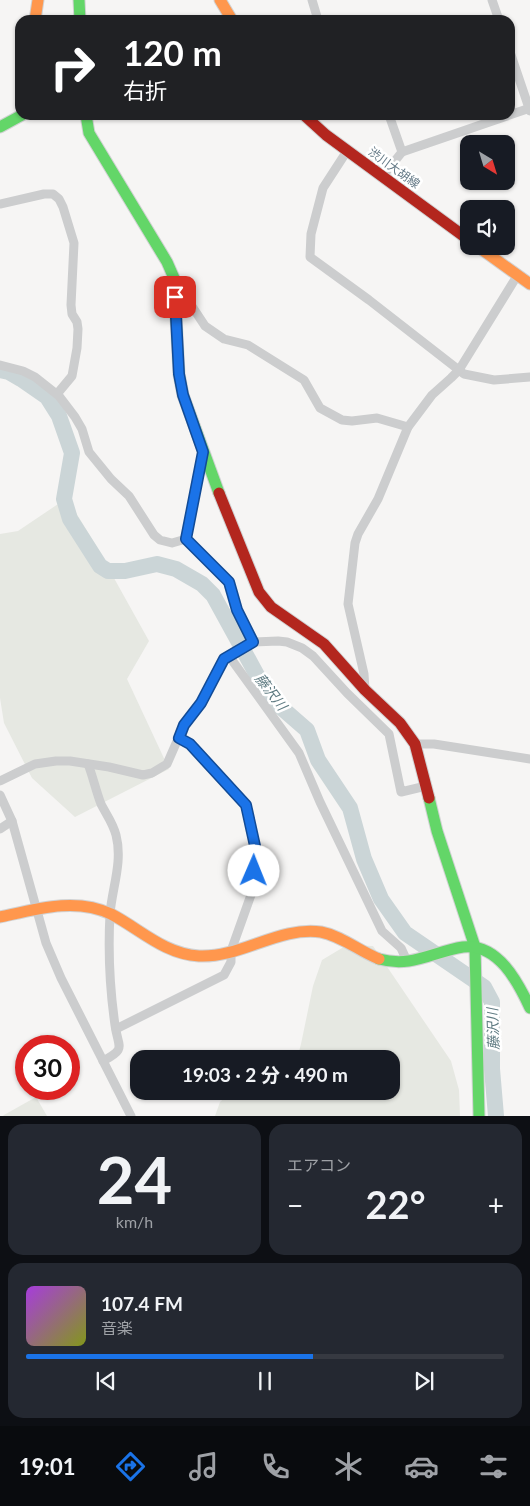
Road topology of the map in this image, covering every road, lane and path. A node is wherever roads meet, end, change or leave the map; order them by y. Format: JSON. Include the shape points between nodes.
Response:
{"nodes":[{"id":1,"x":38,"y":0,"type":"edge"},
{"id":2,"x":79,"y":0,"type":"edge"},
{"id":3,"x":220,"y":0,"type":"edge"},
{"id":4,"x":312,"y":0,"type":"edge"},
{"id":5,"x":492,"y":0,"type":"edge"},
{"id":6,"x":36,"y":15,"type":"edge"},
{"id":7,"x":80,"y":15,"type":"edge"},
{"id":8,"x":229,"y":15,"type":"edge"},
{"id":9,"x":316,"y":15,"type":"edge"},
{"id":10,"x":497,"y":15,"type":"edge"},
{"id":11,"x":515,"y":66,"type":"edge"},
{"id":12,"x":530,"y":109,"type":"edge"},
{"id":13,"x":515,"y":114,"type":"edge"},
{"id":14,"x":15,"y":119,"type":"edge"},
{"id":15,"x":87,"y":120,"type":"edge"},
{"id":16,"x":310,"y":120,"type":"edge"},
{"id":17,"x":391,"y":120,"type":"edge"},
{"id":18,"x":497,"y":120,"type":"edge"},
{"id":19,"x":0,"y":127,"type":"edge"},
{"id":20,"x":347,"y":151,"type":"junction"},
{"id":21,"x":402,"y":152,"type":"junction"},
{"id":22,"x":382,"y":177,"type":"junction"},
{"id":23,"x":0,"y":204,"type":"edge"},
{"id":24,"x":460,"y":233,"type":"edge"},
{"id":25,"x":489,"y":255,"type":"edge"},
{"id":26,"x":517,"y":276,"type":"junction"},
{"id":27,"x":174,"y":278,"type":"junction"},
{"id":28,"x":530,"y":284,"type":"edge"},
{"id":29,"x":0,"y":365,"type":"edge"},
{"id":30,"x":459,"y":370,"type":"junction"},
{"id":31,"x":530,"y":376,"type":"edge"},
{"id":32,"x":57,"y":394,"type":"junction"},
{"id":33,"x":408,"y":427,"type":"junction"},
{"id":34,"x":203,"y":452,"type":"junction"},
{"id":35,"x":186,"y":539,"type":"junction"},
{"id":36,"x":252,"y":643,"type":"junction"},
{"id":37,"x":231,"y":654,"type":"junction"},
{"id":38,"x":365,"y":690,"type":"junction"},
{"id":39,"x":179,"y":738,"type":"junction"},
{"id":40,"x":415,"y":744,"type":"junction"},
{"id":41,"x":530,"y":759,"type":"edge"},
{"id":42,"x":88,"y":764,"type":"junction"},
{"id":43,"x":0,"y":781,"type":"edge"},
{"id":44,"x":426,"y":786,"type":"junction"},
{"id":45,"x":0,"y":795,"type":"edge"},
{"id":46,"x":12,"y":821,"type":"junction"},
{"id":47,"x":0,"y":829,"type":"edge"},
{"id":48,"x":36,"y":909,"type":"junction"},
{"id":49,"x":110,"y":914,"type":"junction"},
{"id":50,"x":0,"y":917,"type":"edge"},
{"id":51,"x":475,"y":947,"type":"junction"},
{"id":52,"x":231,"y":951,"type":"junction"},
{"id":53,"x":408,"y":961,"type":"junction"},
{"id":54,"x":530,"y":1008,"type":"edge"},
{"id":55,"x":116,"y":1029,"type":"junction"},
{"id":56,"x":103,"y":1061,"type":"junction"},
{"id":57,"x":131,"y":1116,"type":"edge"},
{"id":58,"x":479,"y":1116,"type":"edge"}],
"edges":[{"from":1,"to":6,"type":"street"},
{"from":2,"to":7,"type":"street"},
{"from":3,"to":8,"type":"street"},
{"from":4,"to":9,"type":"street"},
{"from":5,"to":10,"type":"street"},
{"from":11,"to":12,"type":"street"},
{"from":12,"to":13,"type":"street"},
{"from":14,"to":19,"type":"street"},
{"from":15,"to":27,"type":"street","via":[[89,133]]},
{"from":16,"to":20,"type":"street","name":"渋川大胡線"},
{"from":17,"to":21,"type":"street"},
{"from":18,"to":21,"type":"street"},
{"from":20,"to":22,"type":"street","name":"渋川大胡線"},
{"from":20,"to":30,"type":"street","via":[[323,188],[311,234],[310,257]]},
{"from":21,"to":22,"type":"street"},
{"from":22,"to":24,"type":"street","name":"渋川大胡線"},
{"from":23,"to":32,"type":"street","via":[[51,194],[60,201],[70,224],[75,247],[71,300],[72,314],[78,322],[77,348],[72,376]]},
{"from":25,"to":26,"type":"street"},
{"from":26,"to":28,"type":"street"},
{"from":26,"to":30,"type":"street"},
{"from":27,"to":33,"type":"street","via":[[205,326],[224,339],[248,345],[304,380],[320,408],[342,420],[377,418]]},
{"from":27,"to":34,"type":"street","via":[[179,374]]},
{"from":29,"to":32,"type":"street","via":[[29,374]]},
{"from":30,"to":31,"type":"street","via":[[494,380]]},
{"from":30,"to":33,"type":"street","via":[[432,395]]},
{"from":32,"to":35,"type":"street","via":[[82,429],[89,452],[129,496],[154,535],[172,543]]},
{"from":33,"to":38,"type":"street","via":[[352,552],[348,604]]},
{"from":34,"to":35,"type":"street"},
{"from":34,"to":38,"type":"street","via":[[263,598],[324,644]]},
{"from":35,"to":36,"type":"street","via":[[229,582]]},
{"from":36,"to":37,"type":"street"},
{"from":36,"to":44,"type":"street","via":[[287,642],[313,656],[388,734],[401,792]]},
{"from":37,"to":39,"type":"street","via":[[224,659]]},
{"from":37,"to":53,"type":"street","via":[[300,754],[382,931],[401,948]]},
{"from":38,"to":40,"type":"street","via":[[400,723]]},
{"from":39,"to":42,"type":"street","via":[[166,764],[152,773],[143,775]]},
{"from":39,"to":52,"type":"street","via":[[190,744],[246,805],[255,846],[252,892]]},
{"from":40,"to":41,"type":"street"},
{"from":40,"to":44,"type":"street"},
{"from":42,"to":43,"type":"street","via":[[70,761],[35,764]]},
{"from":42,"to":49,"type":"street","via":[[116,836],[117,876]]},
{"from":44,"to":51,"type":"street","via":[[437,831]]},
{"from":45,"to":46,"type":"street"},
{"from":46,"to":47,"type":"street"},
{"from":46,"to":48,"type":"street"},
{"from":48,"to":49,"type":"street","via":[[76,904]]},
{"from":48,"to":50,"type":"street"},
{"from":48,"to":56,"type":"street","via":[[46,944]]},
{"from":49,"to":52,"type":"street","via":[[173,951],[199,956]]},
{"from":49,"to":55,"type":"street"},
{"from":51,"to":53,"type":"street"},
{"from":51,"to":54,"type":"street","via":[[502,962],[520,985]]},
{"from":51,"to":58,"type":"street"},
{"from":52,"to":53,"type":"street","via":[[285,935],[312,931],[340,938],[379,959]]},
{"from":52,"to":55,"type":"street","via":[[231,962],[224,975]]},
{"from":55,"to":56,"type":"street","via":[[120,1049]]},
{"from":56,"to":57,"type":"street"}]}
